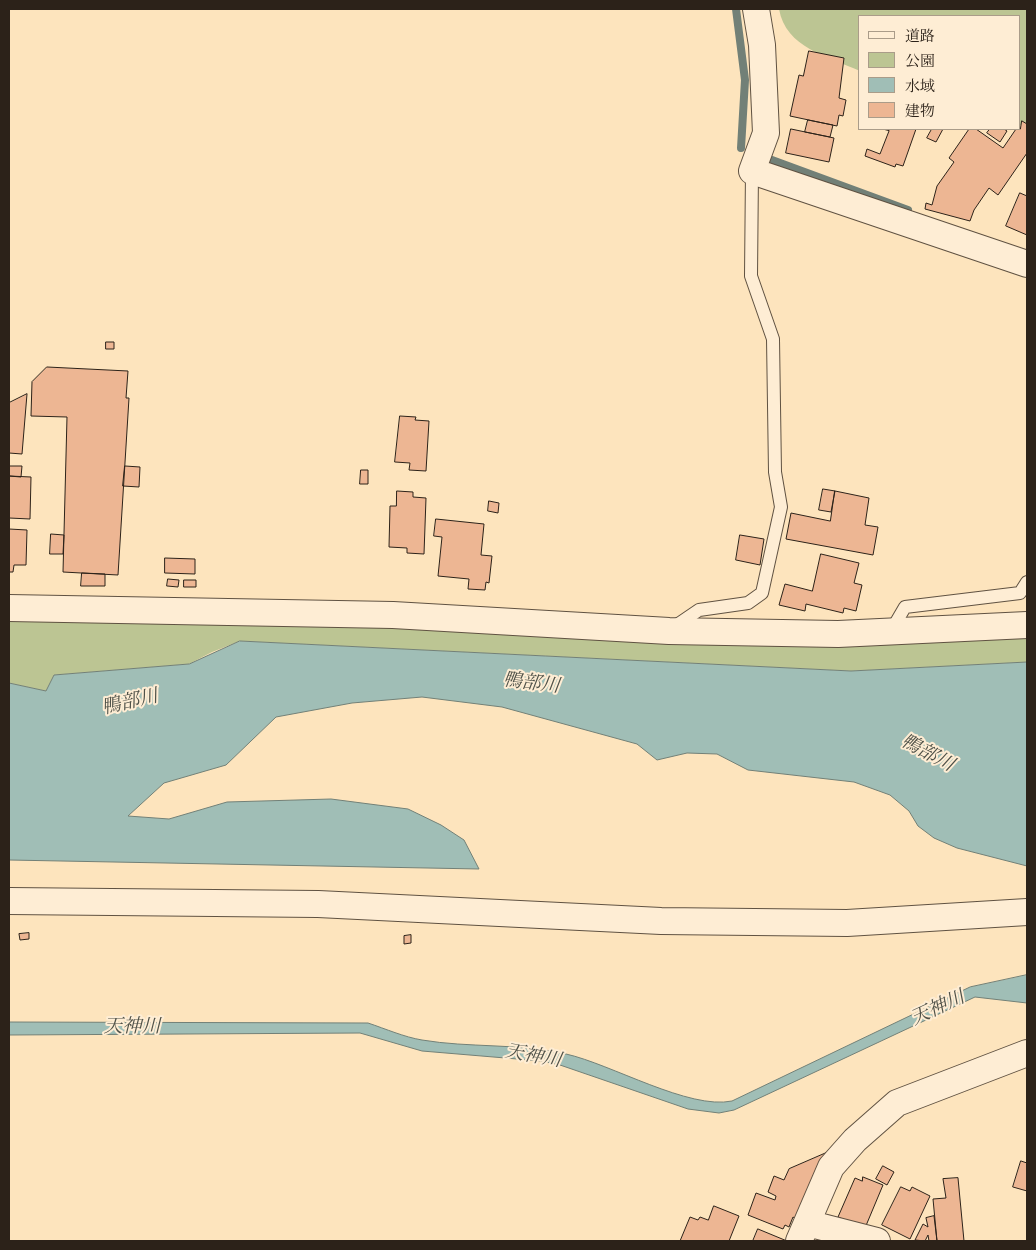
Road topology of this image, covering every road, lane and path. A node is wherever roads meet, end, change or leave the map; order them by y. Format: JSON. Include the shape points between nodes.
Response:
{"nodes":[{"id":1,"x":756,"y":9,"type":"edge"},
{"id":2,"x":752,"y":171,"type":"junction"},
{"id":3,"x":1027,"y":264,"type":"edge"},
{"id":4,"x":1027,"y":582,"type":"edge"},
{"id":5,"x":9,"y":608,"type":"edge"},
{"id":6,"x":1027,"y":625,"type":"edge"},
{"id":7,"x":669,"y":631,"type":"junction"},
{"id":8,"x":891,"y":631,"type":"junction"},
{"id":9,"x":9,"y":901,"type":"edge"},
{"id":10,"x":1027,"y":912,"type":"edge"},
{"id":11,"x":1027,"y":1053,"type":"edge"},
{"id":12,"x":803,"y":1232,"type":"edge"},
{"id":13,"x":877,"y":1241,"type":"edge"}],
"edges":[{"from":1,"to":2,"type":"street","via":[[762,45],[766,133]]},
{"from":2,"to":3,"type":"street"},
{"from":2,"to":7,"type":"lane","via":[[751,276],[772,339],[775,472],[781,507],[762,593],[748,603],[700,610]]},
{"from":4,"to":8,"type":"lane","via":[[1020,593],[905,607]]},
{"from":5,"to":7,"type":"street","via":[[394,615]]},
{"from":6,"to":8,"type":"street"},
{"from":7,"to":8,"type":"street","via":[[838,634]]},
{"from":9,"to":10,"type":"street","via":[[318,904],[671,921],[847,923]]},
{"from":11,"to":12,"type":"street","via":[[897,1103],[855,1140],[831,1168]]},
{"from":12,"to":13,"type":"street"}]}
